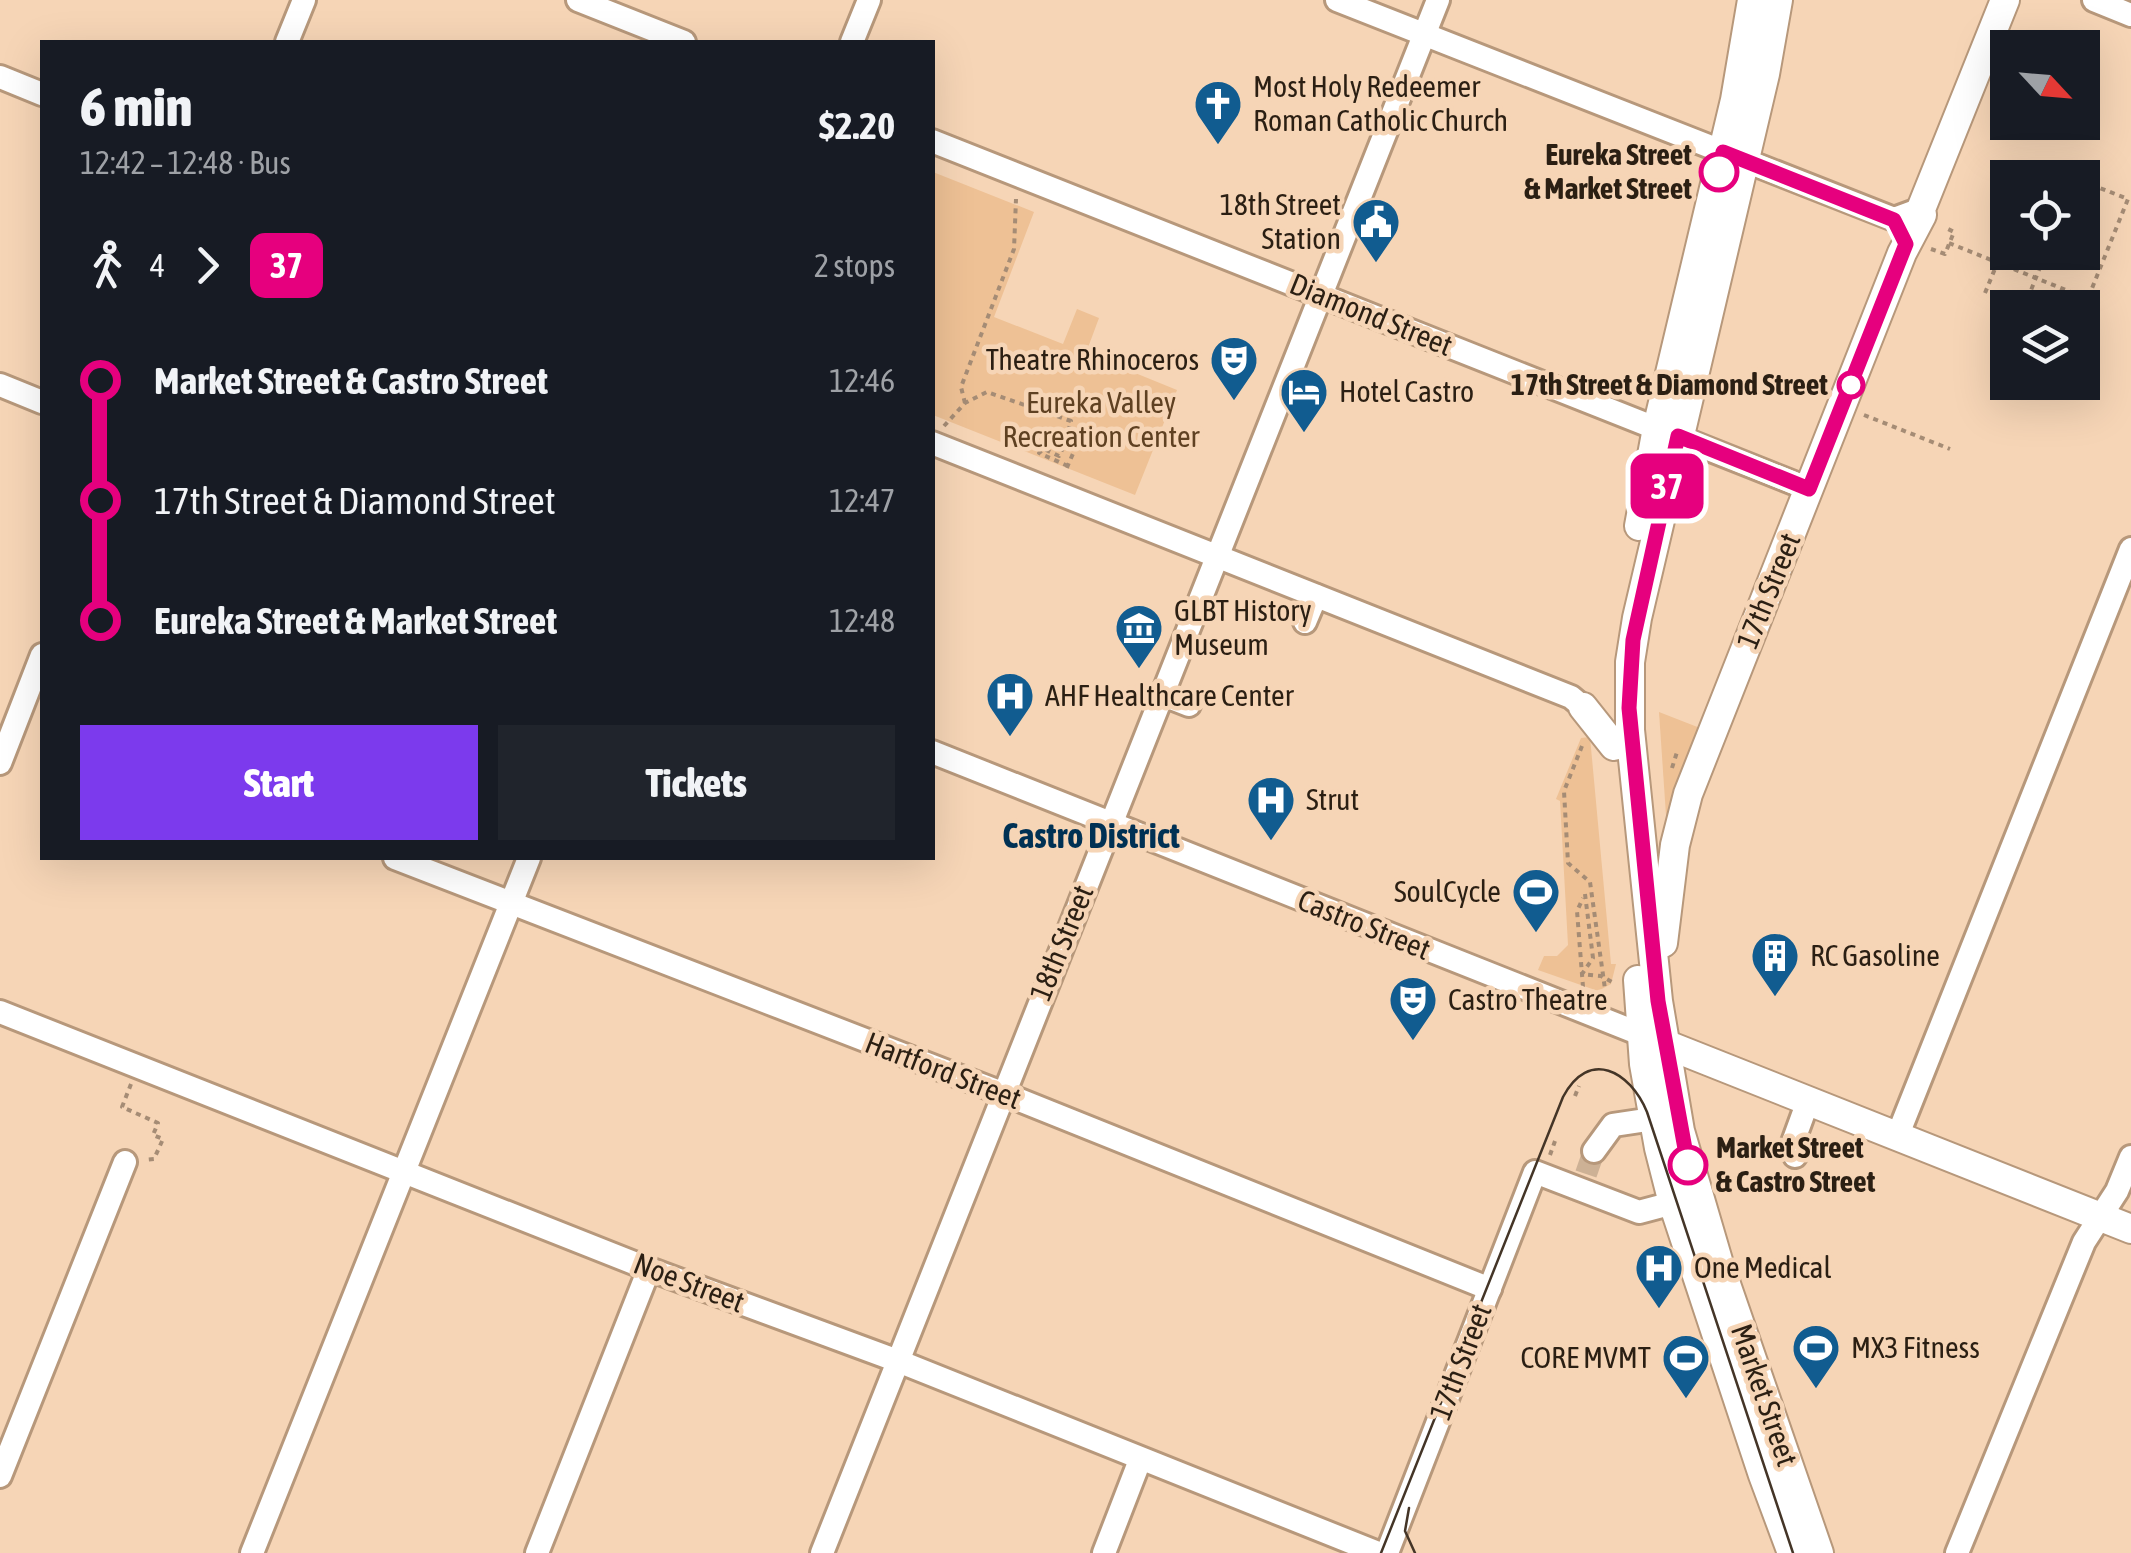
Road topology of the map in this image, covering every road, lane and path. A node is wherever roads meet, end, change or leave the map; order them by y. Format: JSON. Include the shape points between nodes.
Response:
{"nodes":[{"id":1,"x":304,"y":0,"type":"edge"},
{"id":2,"x":578,"y":0,"type":"edge"},
{"id":3,"x":869,"y":0,"type":"edge"},
{"id":4,"x":1337,"y":0,"type":"edge"},
{"id":5,"x":1438,"y":0,"type":"edge"},
{"id":6,"x":1752,"y":0,"type":"edge"},
{"id":7,"x":1778,"y":0,"type":"edge"},
{"id":8,"x":2005,"y":0,"type":"edge"},
{"id":9,"x":2094,"y":0,"type":"edge"},
{"id":10,"x":2131,"y":15,"type":"edge"},
{"id":11,"x":1425,"y":34,"type":"junction"},
{"id":12,"x":288,"y":40,"type":"edge"},
{"id":13,"x":679,"y":40,"type":"edge"},
{"id":14,"x":853,"y":40,"type":"edge"},
{"id":15,"x":0,"y":78,"type":"edge"},
{"id":16,"x":40,"y":93,"type":"edge"},
{"id":17,"x":935,"y":142,"type":"edge"},
{"id":18,"x":1734,"y":156,"type":"junction"},
{"id":19,"x":1024,"y":177,"type":"junction"},
{"id":20,"x":2100,"y":188,"type":"edge"},
{"id":21,"x":1918,"y":229,"type":"junction"},
{"id":22,"x":1949,"y":244,"type":"junction"},
{"id":23,"x":1990,"y":260,"type":"edge"},
{"id":24,"x":2100,"y":269,"type":"edge"},
{"id":25,"x":1994,"y":270,"type":"edge"},
{"id":26,"x":2014,"y":270,"type":"edge"},
{"id":27,"x":2039,"y":270,"type":"edge"},
{"id":28,"x":2036,"y":279,"type":"junction"},
{"id":29,"x":2031,"y":290,"type":"edge"},
{"id":30,"x":2065,"y":290,"type":"edge"},
{"id":31,"x":1985,"y":293,"type":"dead end"},
{"id":32,"x":1322,"y":296,"type":"junction"},
{"id":33,"x":0,"y":385,"type":"edge"},
{"id":34,"x":40,"y":401,"type":"edge"},
{"id":35,"x":964,"y":403,"type":"junction"},
{"id":36,"x":1864,"y":415,"type":"dead end"},
{"id":37,"x":1667,"y":432,"type":"junction"},
{"id":38,"x":935,"y":442,"type":"edge"},
{"id":39,"x":935,"y":444,"type":"edge"},
{"id":40,"x":1072,"y":444,"type":"junction"},
{"id":41,"x":1950,"y":449,"type":"dead end"},
{"id":42,"x":1068,"y":466,"type":"junction"},
{"id":43,"x":1065,"y":472,"type":"dead end"},
{"id":44,"x":1809,"y":489,"type":"junction"},
{"id":45,"x":2131,"y":549,"type":"edge"},
{"id":46,"x":1217,"y":556,"type":"junction"},
{"id":47,"x":1316,"y":596,"type":"junction"},
{"id":48,"x":1306,"y":622,"type":"dead end"},
{"id":49,"x":40,"y":668,"type":"edge"},
{"id":50,"x":1161,"y":694,"type":"junction"},
{"id":51,"x":1189,"y":706,"type":"dead end"},
{"id":52,"x":1584,"y":706,"type":"joint"},
{"id":53,"x":32,"y":714,"type":"edge"},
{"id":54,"x":1585,"y":738,"type":"dead end"},
{"id":55,"x":1614,"y":746,"type":"junction"},
{"id":56,"x":935,"y":753,"type":"edge"},
{"id":57,"x":0,"y":763,"type":"edge"},
{"id":58,"x":1109,"y":824,"type":"junction"},
{"id":59,"x":400,"y":860,"type":"edge"},
{"id":60,"x":528,"y":860,"type":"edge"},
{"id":61,"x":511,"y":904,"type":"junction"},
{"id":62,"x":1654,"y":970,"type":"junction"},
{"id":63,"x":1582,"y":974,"type":"junction"},
{"id":64,"x":1601,"y":976,"type":"junction"},
{"id":65,"x":1612,"y":982,"type":"dead end"},
{"id":66,"x":1583,"y":988,"type":"dead end"},
{"id":67,"x":1605,"y":989,"type":"dead end"},
{"id":68,"x":0,"y":1012,"type":"edge"},
{"id":69,"x":1653,"y":1040,"type":"junction"},
{"id":70,"x":138,"y":1066,"type":"junction"},
{"id":71,"x":1580,"y":1086,"type":"dead end"},
{"id":72,"x":1002,"y":1094,"type":"junction"},
{"id":73,"x":1575,"y":1096,"type":"dead end"},
{"id":74,"x":1808,"y":1101,"type":"junction"},
{"id":75,"x":1654,"y":1118,"type":"junction"},
{"id":76,"x":1898,"y":1136,"type":"junction"},
{"id":77,"x":1555,"y":1141,"type":"dead end"},
{"id":78,"x":1594,"y":1151,"type":"tunnel mouth"},
{"id":79,"x":1795,"y":1156,"type":"dead end"},
{"id":80,"x":2131,"y":1158,"type":"edge"},
{"id":81,"x":124,"y":1162,"type":"joint"},
{"id":82,"x":1542,"y":1164,"type":"junction"},
{"id":83,"x":404,"y":1172,"type":"junction"},
{"id":84,"x":1673,"y":1203,"type":"junction"},
{"id":85,"x":2100,"y":1217,"type":"junction"},
{"id":86,"x":2131,"y":1229,"type":"edge"},
{"id":87,"x":649,"y":1269,"type":"junction"},
{"id":88,"x":1490,"y":1288,"type":"junction"},
{"id":89,"x":898,"y":1361,"type":"junction"},
{"id":90,"x":1140,"y":1460,"type":"junction"},
{"id":91,"x":1763,"y":1475,"type":"junction"},
{"id":92,"x":0,"y":1476,"type":"edge"},
{"id":93,"x":252,"y":1553,"type":"edge"},
{"id":94,"x":537,"y":1553,"type":"edge"},
{"id":95,"x":822,"y":1553,"type":"edge"},
{"id":96,"x":1104,"y":1553,"type":"edge"},
{"id":97,"x":1378,"y":1553,"type":"edge"},
{"id":98,"x":1387,"y":1553,"type":"edge"},
{"id":99,"x":1778,"y":1553,"type":"edge"},
{"id":100,"x":1792,"y":1553,"type":"edge"},
{"id":101,"x":1819,"y":1553,"type":"edge"},
{"id":102,"x":1958,"y":1553,"type":"edge"}],
"edges":[{"from":1,"to":12,"type":"street"},
{"from":2,"to":13,"type":"street"},
{"from":3,"to":14,"type":"street"},
{"from":4,"to":11,"type":"street"},
{"from":5,"to":11,"type":"street","name":"18th Street"},
{"from":6,"to":18,"type":"main road","name":"Market Street"},
{"from":7,"to":18,"type":"main road","name":"Market Street","via":[[1771,48]]},
{"from":8,"to":21,"type":"main road","name":"17th Street"},
{"from":9,"to":10,"type":"street"},
{"from":11,"to":18,"type":"street"},
{"from":11,"to":32,"type":"street","name":"18th Street"},
{"from":15,"to":16,"type":"street"},
{"from":17,"to":19,"type":"street","name":"Diamond Street"},
{"from":18,"to":21,"type":"street"},
{"from":18,"to":37,"type":"main road","name":"Market Street"},
{"from":19,"to":32,"type":"street","name":"Diamond Street"},
{"from":19,"to":35,"type":"path","via":[[1014,204],[1014,249],[961,387]]},
{"from":20,"to":24,"type":"path","via":[[2128,200]]},
{"from":21,"to":22,"type":"path","via":[[1945,254]]},
{"from":21,"to":22,"type":"path","via":[[1954,232]]},
{"from":21,"to":44,"type":"main road","name":"17th Street"},
{"from":22,"to":23,"type":"path"},
{"from":25,"to":31,"type":"path"},
{"from":26,"to":28,"type":"path"},
{"from":27,"to":28,"type":"path"},
{"from":28,"to":29,"type":"path"},
{"from":28,"to":30,"type":"path"},
{"from":32,"to":37,"type":"street","name":"Diamond Street"},
{"from":32,"to":46,"type":"street","name":"18th Street"},
{"from":33,"to":34,"type":"street"},
{"from":35,"to":38,"type":"path"},
{"from":35,"to":40,"type":"path","via":[[987,392],[1071,421]]},
{"from":36,"to":41,"type":"path"},
{"from":37,"to":44,"type":"street","name":"Diamond Street"},
{"from":37,"to":55,"type":"main road","name":"Market Street","via":[[1616,632]]},
{"from":37,"to":62,"type":"main road","name":"Market Street","via":[[1629,685]]},
{"from":39,"to":46,"type":"street"},
{"from":40,"to":42,"type":"path"},
{"from":40,"to":42,"type":"path","via":[[1060,456],[1044,449],[1040,454]]},
{"from":42,"to":43,"type":"path"},
{"from":44,"to":62,"type":"main road","name":"17th Street","via":[[1688,794]]},
{"from":45,"to":76,"type":"street"},
{"from":46,"to":47,"type":"street"},
{"from":46,"to":50,"type":"street","name":"18th Street"},
{"from":47,"to":48,"type":"street"},
{"from":47,"to":52,"type":"street"},
{"from":49,"to":53,"type":"street"},
{"from":50,"to":51,"type":"street"},
{"from":50,"to":58,"type":"street","name":"18th Street"},
{"from":52,"to":55,"type":"main road"},
{"from":53,"to":57,"type":"street"},
{"from":54,"to":64,"type":"path","via":[[1564,791],[1568,863],[1590,882]]},
{"from":55,"to":69,"type":"main road","name":"Market Street","via":[[1640,994]]},
{"from":56,"to":58,"type":"street","name":"Castro Street"},
{"from":58,"to":69,"type":"street","name":"Castro Street"},
{"from":58,"to":72,"type":"street","name":"18th Street"},
{"from":59,"to":61,"type":"street","name":"Hartford Street"},
{"from":60,"to":61,"type":"street"},
{"from":61,"to":72,"type":"street","name":"Hartford Street"},
{"from":61,"to":83,"type":"street"},
{"from":62,"to":69,"type":"main road","name":"Market Street"},
{"from":63,"to":63,"type":"path","via":[[1592,958],[1587,893],[1577,911]]},
{"from":63,"to":64,"type":"path"},
{"from":63,"to":66,"type":"path"},
{"from":64,"to":65,"type":"path"},
{"from":64,"to":67,"type":"path"},
{"from":68,"to":70,"type":"street","name":"Noe Street"},
{"from":69,"to":74,"type":"main road","name":"Castro Street"},
{"from":69,"to":75,"type":"main road","name":"Market Street"},
{"from":69,"to":101,"type":"main road","name":"Market Street","via":[[1696,1196]]},
{"from":70,"to":81,"type":"path","via":[[122,1107],[158,1123],[153,1135],[163,1140],[154,1159]]},
{"from":70,"to":83,"type":"street","name":"Noe Street"},
{"from":71,"to":73,"type":"path"},
{"from":72,"to":88,"type":"street","name":"Hartford Street"},
{"from":72,"to":89,"type":"street","name":"18th Street"},
{"from":74,"to":76,"type":"main road","name":"Castro Street"},
{"from":74,"to":79,"type":"street","via":[[1792,1145]]},
{"from":75,"to":78,"type":"street","via":[[1614,1125]]},
{"from":75,"to":84,"type":"main road","name":"Market Street"},
{"from":76,"to":85,"type":"main road","name":"Castro Street"},
{"from":77,"to":82,"type":"path"},
{"from":80,"to":85,"type":"street"},
{"from":81,"to":92,"type":"street"},
{"from":82,"to":84,"type":"street","via":[[1638,1212]]},
{"from":82,"to":88,"type":"street","name":"17th Street"},
{"from":83,"to":87,"type":"street","name":"Noe Street"},
{"from":83,"to":93,"type":"street"},
{"from":84,"to":91,"type":"main road","name":"Market Street"},
{"from":85,"to":86,"type":"main road","name":"Castro Street"},
{"from":85,"to":102,"type":"street","via":[[2084,1242]]},
{"from":87,"to":89,"type":"street","name":"Noe Street"},
{"from":87,"to":94,"type":"street"},
{"from":88,"to":98,"type":"street","name":"17th Street"},
{"from":89,"to":90,"type":"street","name":"Noe Street"},
{"from":89,"to":95,"type":"street","name":"18th Street"},
{"from":90,"to":96,"type":"street"},
{"from":90,"to":97,"type":"street","name":"Noe Street"},
{"from":91,"to":99,"type":"main road","name":"Market Street"},
{"from":91,"to":100,"type":"main road","name":"Market Street"}]}
